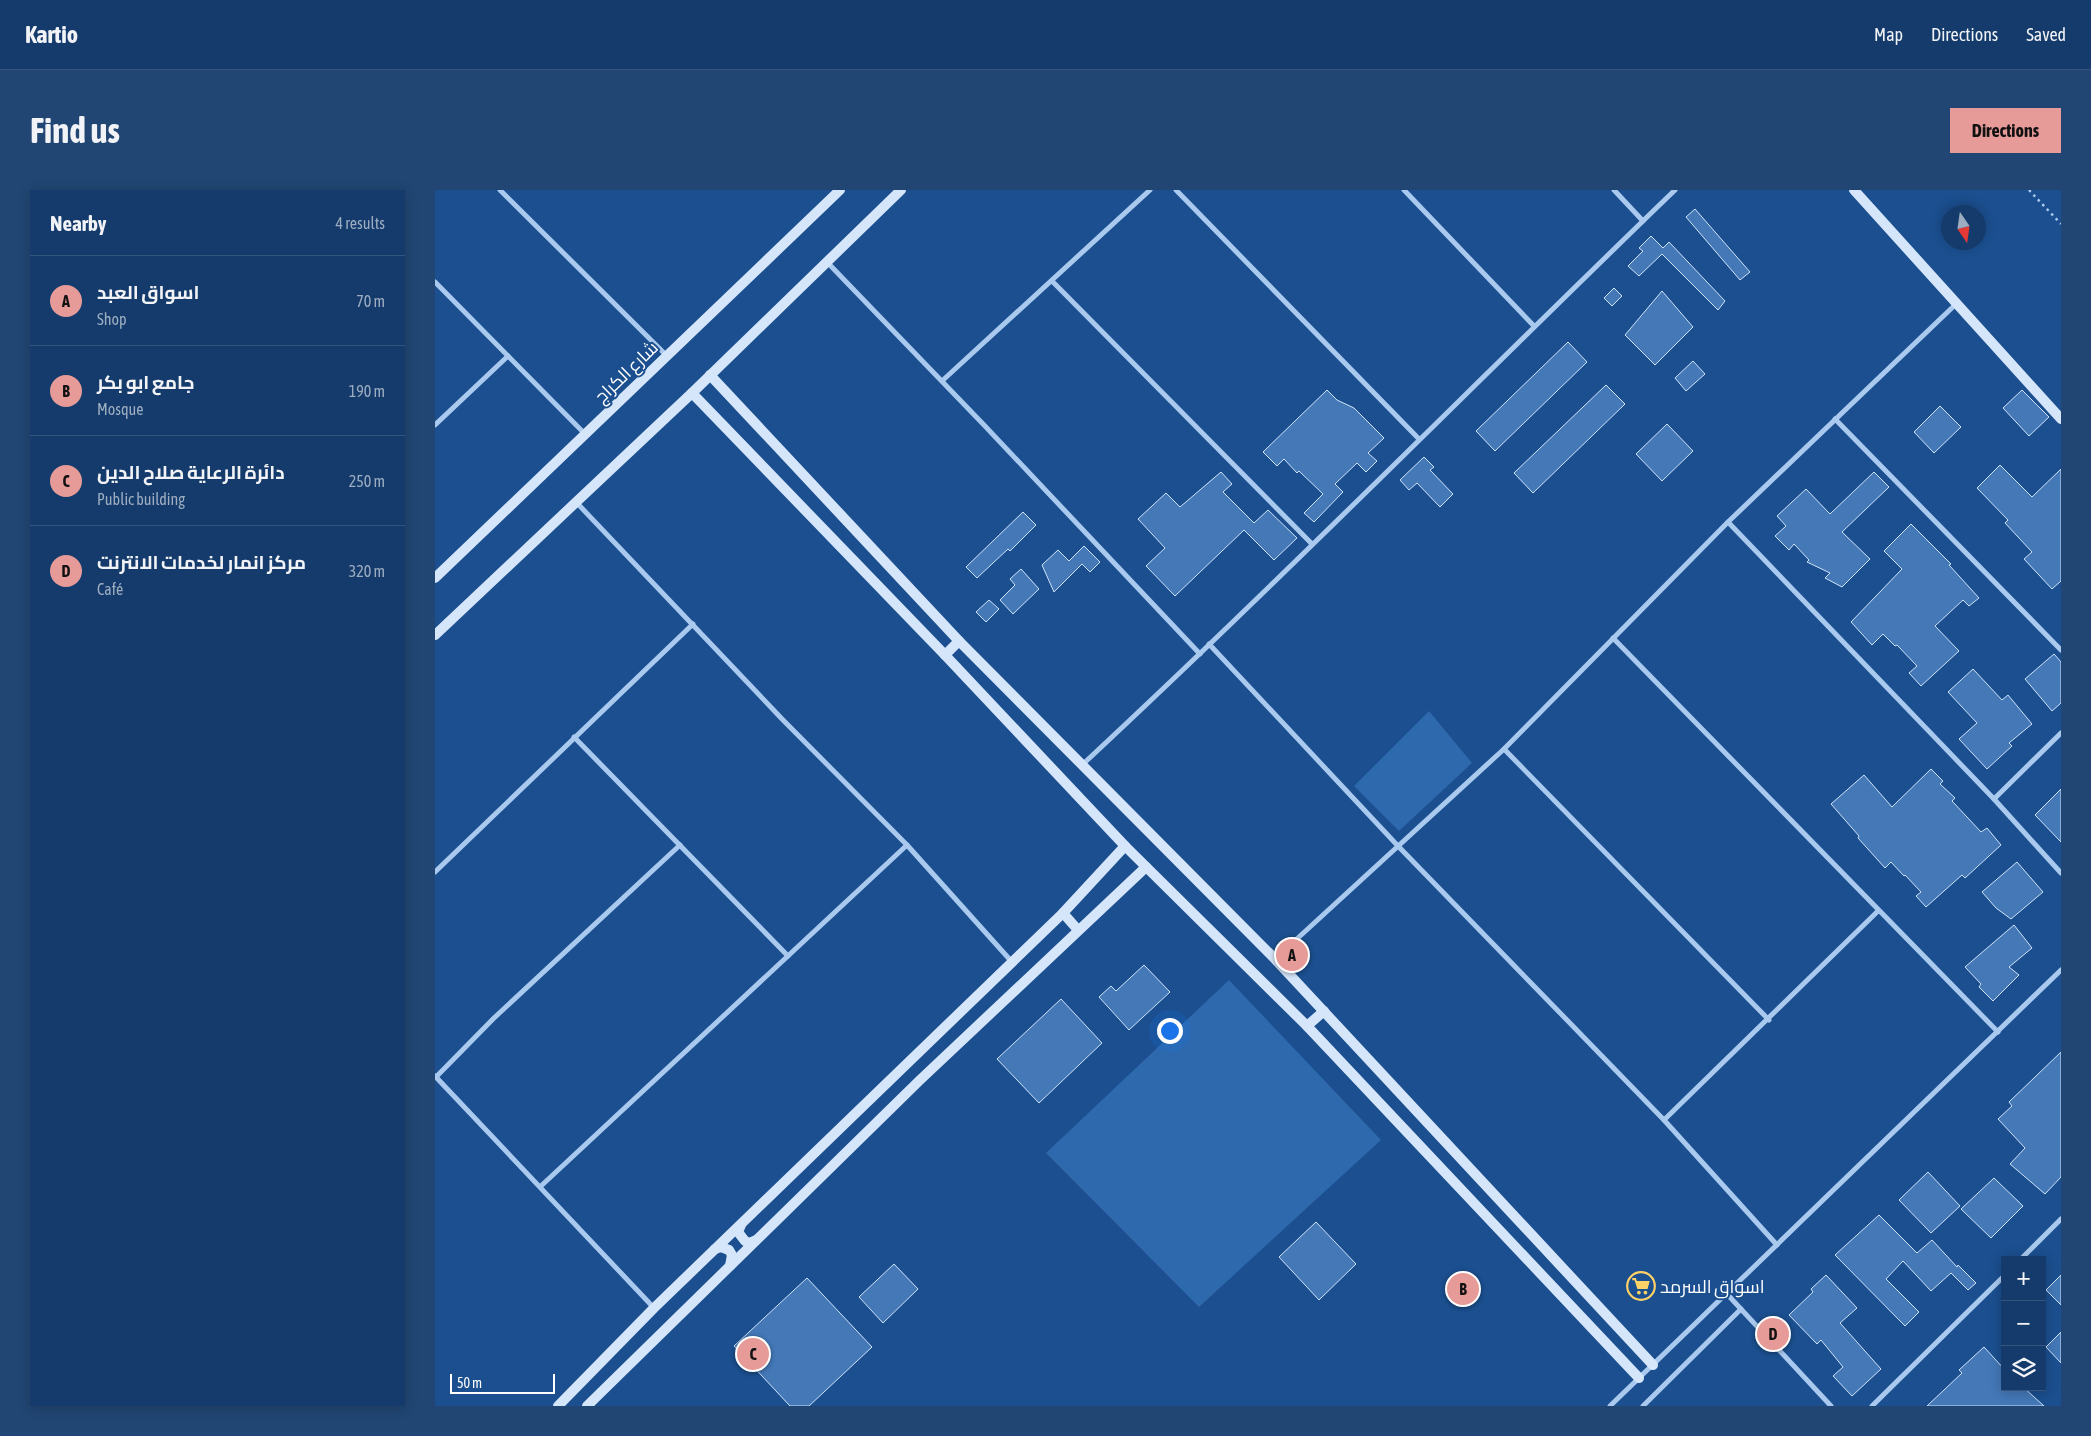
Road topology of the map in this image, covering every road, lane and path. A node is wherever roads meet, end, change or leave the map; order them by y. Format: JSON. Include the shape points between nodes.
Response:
{"nodes":[{"id":1,"x":500,"y":190,"type":"edge"},
{"id":2,"x":841,"y":190,"type":"edge"},
{"id":3,"x":901,"y":190,"type":"edge"},
{"id":4,"x":1150,"y":190,"type":"edge"},
{"id":5,"x":1176,"y":190,"type":"edge"},
{"id":6,"x":1404,"y":190,"type":"edge"},
{"id":7,"x":1614,"y":190,"type":"edge"},
{"id":8,"x":1675,"y":190,"type":"edge"},
{"id":9,"x":1854,"y":190,"type":"edge"},
{"id":10,"x":2029,"y":190,"type":"edge"},
{"id":11,"x":1643,"y":221,"type":"junction"},
{"id":12,"x":2061,"y":224,"type":"edge"},
{"id":13,"x":827,"y":262,"type":"junction"},
{"id":14,"x":1052,"y":281,"type":"junction"},
{"id":15,"x":436,"y":284,"type":"edge"},
{"id":16,"x":1957,"y":303,"type":"junction"},
{"id":17,"x":1534,"y":326,"type":"junction"},
{"id":18,"x":666,"y":355,"type":"junction"},
{"id":19,"x":508,"y":356,"type":"junction"},
{"id":20,"x":710,"y":375,"type":"junction"},
{"id":21,"x":942,"y":381,"type":"junction"},
{"id":22,"x":692,"y":393,"type":"junction"},
{"id":23,"x":2061,"y":418,"type":"edge"},
{"id":24,"x":1835,"y":420,"type":"junction"},
{"id":25,"x":435,"y":425,"type":"edge"},
{"id":26,"x":585,"y":434,"type":"junction"},
{"id":27,"x":1419,"y":439,"type":"junction"},
{"id":28,"x":575,"y":502,"type":"junction"},
{"id":29,"x":1728,"y":522,"type":"junction"},
{"id":30,"x":1312,"y":544,"type":"junction"},
{"id":31,"x":435,"y":578,"type":"edge"},
{"id":32,"x":693,"y":624,"type":"junction"},
{"id":33,"x":435,"y":635,"type":"edge"},
{"id":34,"x":1613,"y":638,"type":"junction"},
{"id":35,"x":959,"y":641,"type":"junction"},
{"id":36,"x":1209,"y":644,"type":"junction"},
{"id":37,"x":2061,"y":650,"type":"edge"},
{"id":38,"x":1199,"y":654,"type":"junction"},
{"id":39,"x":945,"y":655,"type":"junction"},
{"id":40,"x":2061,"y":733,"type":"edge"},
{"id":41,"x":574,"y":737,"type":"junction"},
{"id":42,"x":1504,"y":749,"type":"junction"},
{"id":43,"x":1082,"y":765,"type":"junction"},
{"id":44,"x":1993,"y":799,"type":"junction"},
{"id":45,"x":680,"y":845,"type":"junction"},
{"id":46,"x":907,"y":845,"type":"junction"},
{"id":47,"x":1125,"y":846,"type":"junction"},
{"id":48,"x":1398,"y":846,"type":"junction"},
{"id":49,"x":1146,"y":867,"type":"junction"},
{"id":50,"x":435,"y":872,"type":"edge"},
{"id":51,"x":2061,"y":873,"type":"edge"},
{"id":52,"x":1879,"y":911,"type":"junction"},
{"id":53,"x":1063,"y":913,"type":"junction"},
{"id":54,"x":1078,"y":930,"type":"junction"},
{"id":55,"x":788,"y":956,"type":"junction"},
{"id":56,"x":1275,"y":959,"type":"junction"},
{"id":57,"x":1013,"y":962,"type":"junction"},
{"id":58,"x":2061,"y":970,"type":"edge"},
{"id":59,"x":1324,"y":1011,"type":"junction"},
{"id":60,"x":1769,"y":1020,"type":"junction"},
{"id":61,"x":1307,"y":1026,"type":"junction"},
{"id":62,"x":1998,"y":1032,"type":"junction"},
{"id":63,"x":435,"y":1076,"type":"edge"},
{"id":64,"x":1664,"y":1120,"type":"junction"},
{"id":65,"x":541,"y":1186,"type":"junction"},
{"id":66,"x":2061,"y":1219,"type":"edge"},
{"id":67,"x":741,"y":1225,"type":"junction"},
{"id":68,"x":756,"y":1240,"type":"junction"},
{"id":69,"x":1777,"y":1245,"type":"junction"},
{"id":70,"x":715,"y":1249,"type":"junction"},
{"id":71,"x":2024,"y":1256,"type":"edge"},
{"id":72,"x":729,"y":1267,"type":"junction"},
{"id":73,"x":2001,"y":1279,"type":"edge"},
{"id":74,"x":1727,"y":1294,"type":"junction"},
{"id":75,"x":654,"y":1308,"type":"junction"},
{"id":76,"x":1741,"y":1309,"type":"junction"},
{"id":77,"x":1653,"y":1365,"type":"junction"},
{"id":78,"x":1639,"y":1378,"type":"junction"},
{"id":79,"x":558,"y":1406,"type":"edge"},
{"id":80,"x":587,"y":1406,"type":"edge"},
{"id":81,"x":1610,"y":1406,"type":"edge"},
{"id":82,"x":1643,"y":1406,"type":"edge"},
{"id":83,"x":1831,"y":1406,"type":"edge"},
{"id":84,"x":1872,"y":1406,"type":"edge"}],
"edges":[{"from":1,"to":18,"type":"street"},
{"from":2,"to":18,"type":"street","name":"شارع الكراج"},
{"from":3,"to":13,"type":"street"},
{"from":4,"to":14,"type":"street"},
{"from":5,"to":27,"type":"street"},
{"from":6,"to":17,"type":"street"},
{"from":7,"to":11,"type":"street"},
{"from":8,"to":11,"type":"street"},
{"from":9,"to":16,"type":"street"},
{"from":10,"to":12,"type":"path"},
{"from":11,"to":17,"type":"street"},
{"from":13,"to":20,"type":"street"},
{"from":13,"to":21,"type":"street"},
{"from":14,"to":21,"type":"street"},
{"from":14,"to":30,"type":"street"},
{"from":15,"to":19,"type":"street"},
{"from":16,"to":23,"type":"street"},
{"from":16,"to":24,"type":"street"},
{"from":17,"to":27,"type":"street"},
{"from":18,"to":26,"type":"street","name":"شارع الكراج"},
{"from":19,"to":25,"type":"street"},
{"from":19,"to":26,"type":"street"},
{"from":20,"to":22,"type":"street"},
{"from":20,"to":35,"type":"street"},
{"from":21,"to":38,"type":"street"},
{"from":22,"to":28,"type":"street"},
{"from":22,"to":39,"type":"street"},
{"from":24,"to":29,"type":"street"},
{"from":24,"to":37,"type":"street"},
{"from":26,"to":31,"type":"street","name":"شارع الكراج"},
{"from":27,"to":30,"type":"street"},
{"from":28,"to":32,"type":"street"},
{"from":28,"to":33,"type":"street"},
{"from":29,"to":34,"type":"street"},
{"from":29,"to":44,"type":"street"},
{"from":30,"to":36,"type":"street"},
{"from":32,"to":41,"type":"street"},
{"from":32,"to":46,"type":"street"},
{"from":34,"to":42,"type":"street"},
{"from":34,"to":52,"type":"street"},
{"from":35,"to":39,"type":"street"},
{"from":35,"to":43,"type":"street"},
{"from":36,"to":38,"type":"street"},
{"from":36,"to":48,"type":"street"},
{"from":38,"to":43,"type":"street"},
{"from":39,"to":47,"type":"street"},
{"from":40,"to":44,"type":"street"},
{"from":41,"to":45,"type":"street"},
{"from":41,"to":50,"type":"street"},
{"from":42,"to":48,"type":"street"},
{"from":42,"to":60,"type":"street"},
{"from":43,"to":56,"type":"street"},
{"from":44,"to":51,"type":"street"},
{"from":45,"to":55,"type":"street"},
{"from":45,"to":63,"type":"street"},
{"from":46,"to":55,"type":"street"},
{"from":46,"to":57,"type":"street"},
{"from":47,"to":49,"type":"street"},
{"from":47,"to":53,"type":"street"},
{"from":48,"to":56,"type":"street"},
{"from":48,"to":64,"type":"street"},
{"from":49,"to":54,"type":"street"},
{"from":49,"to":61,"type":"street"},
{"from":52,"to":60,"type":"street"},
{"from":52,"to":62,"type":"street"},
{"from":53,"to":54,"type":"street"},
{"from":53,"to":57,"type":"street"},
{"from":54,"to":68,"type":"street"},
{"from":55,"to":65,"type":"street"},
{"from":56,"to":59,"type":"street"},
{"from":57,"to":67,"type":"street"},
{"from":58,"to":62,"type":"street"},
{"from":59,"to":61,"type":"street"},
{"from":59,"to":77,"type":"street"},
{"from":60,"to":64,"type":"street"},
{"from":61,"to":78,"type":"street"},
{"from":62,"to":69,"type":"street"},
{"from":63,"to":65,"type":"street"},
{"from":64,"to":69,"type":"street"},
{"from":65,"to":75,"type":"street"},
{"from":66,"to":71,"type":"street"},
{"from":67,"to":68,"type":"street","via":[[738,1232],[745,1241]]},
{"from":67,"to":70,"type":"street"},
{"from":68,"to":72,"type":"street"},
{"from":69,"to":74,"type":"street"},
{"from":70,"to":72,"type":"street","via":[[729,1250],[732,1255]]},
{"from":70,"to":75,"type":"street"},
{"from":72,"to":80,"type":"street"},
{"from":73,"to":84,"type":"street"},
{"from":74,"to":76,"type":"street"},
{"from":74,"to":77,"type":"street"},
{"from":75,"to":79,"type":"street"},
{"from":76,"to":82,"type":"street"},
{"from":76,"to":83,"type":"street"},
{"from":77,"to":78,"type":"street"},
{"from":78,"to":81,"type":"street"}]}
